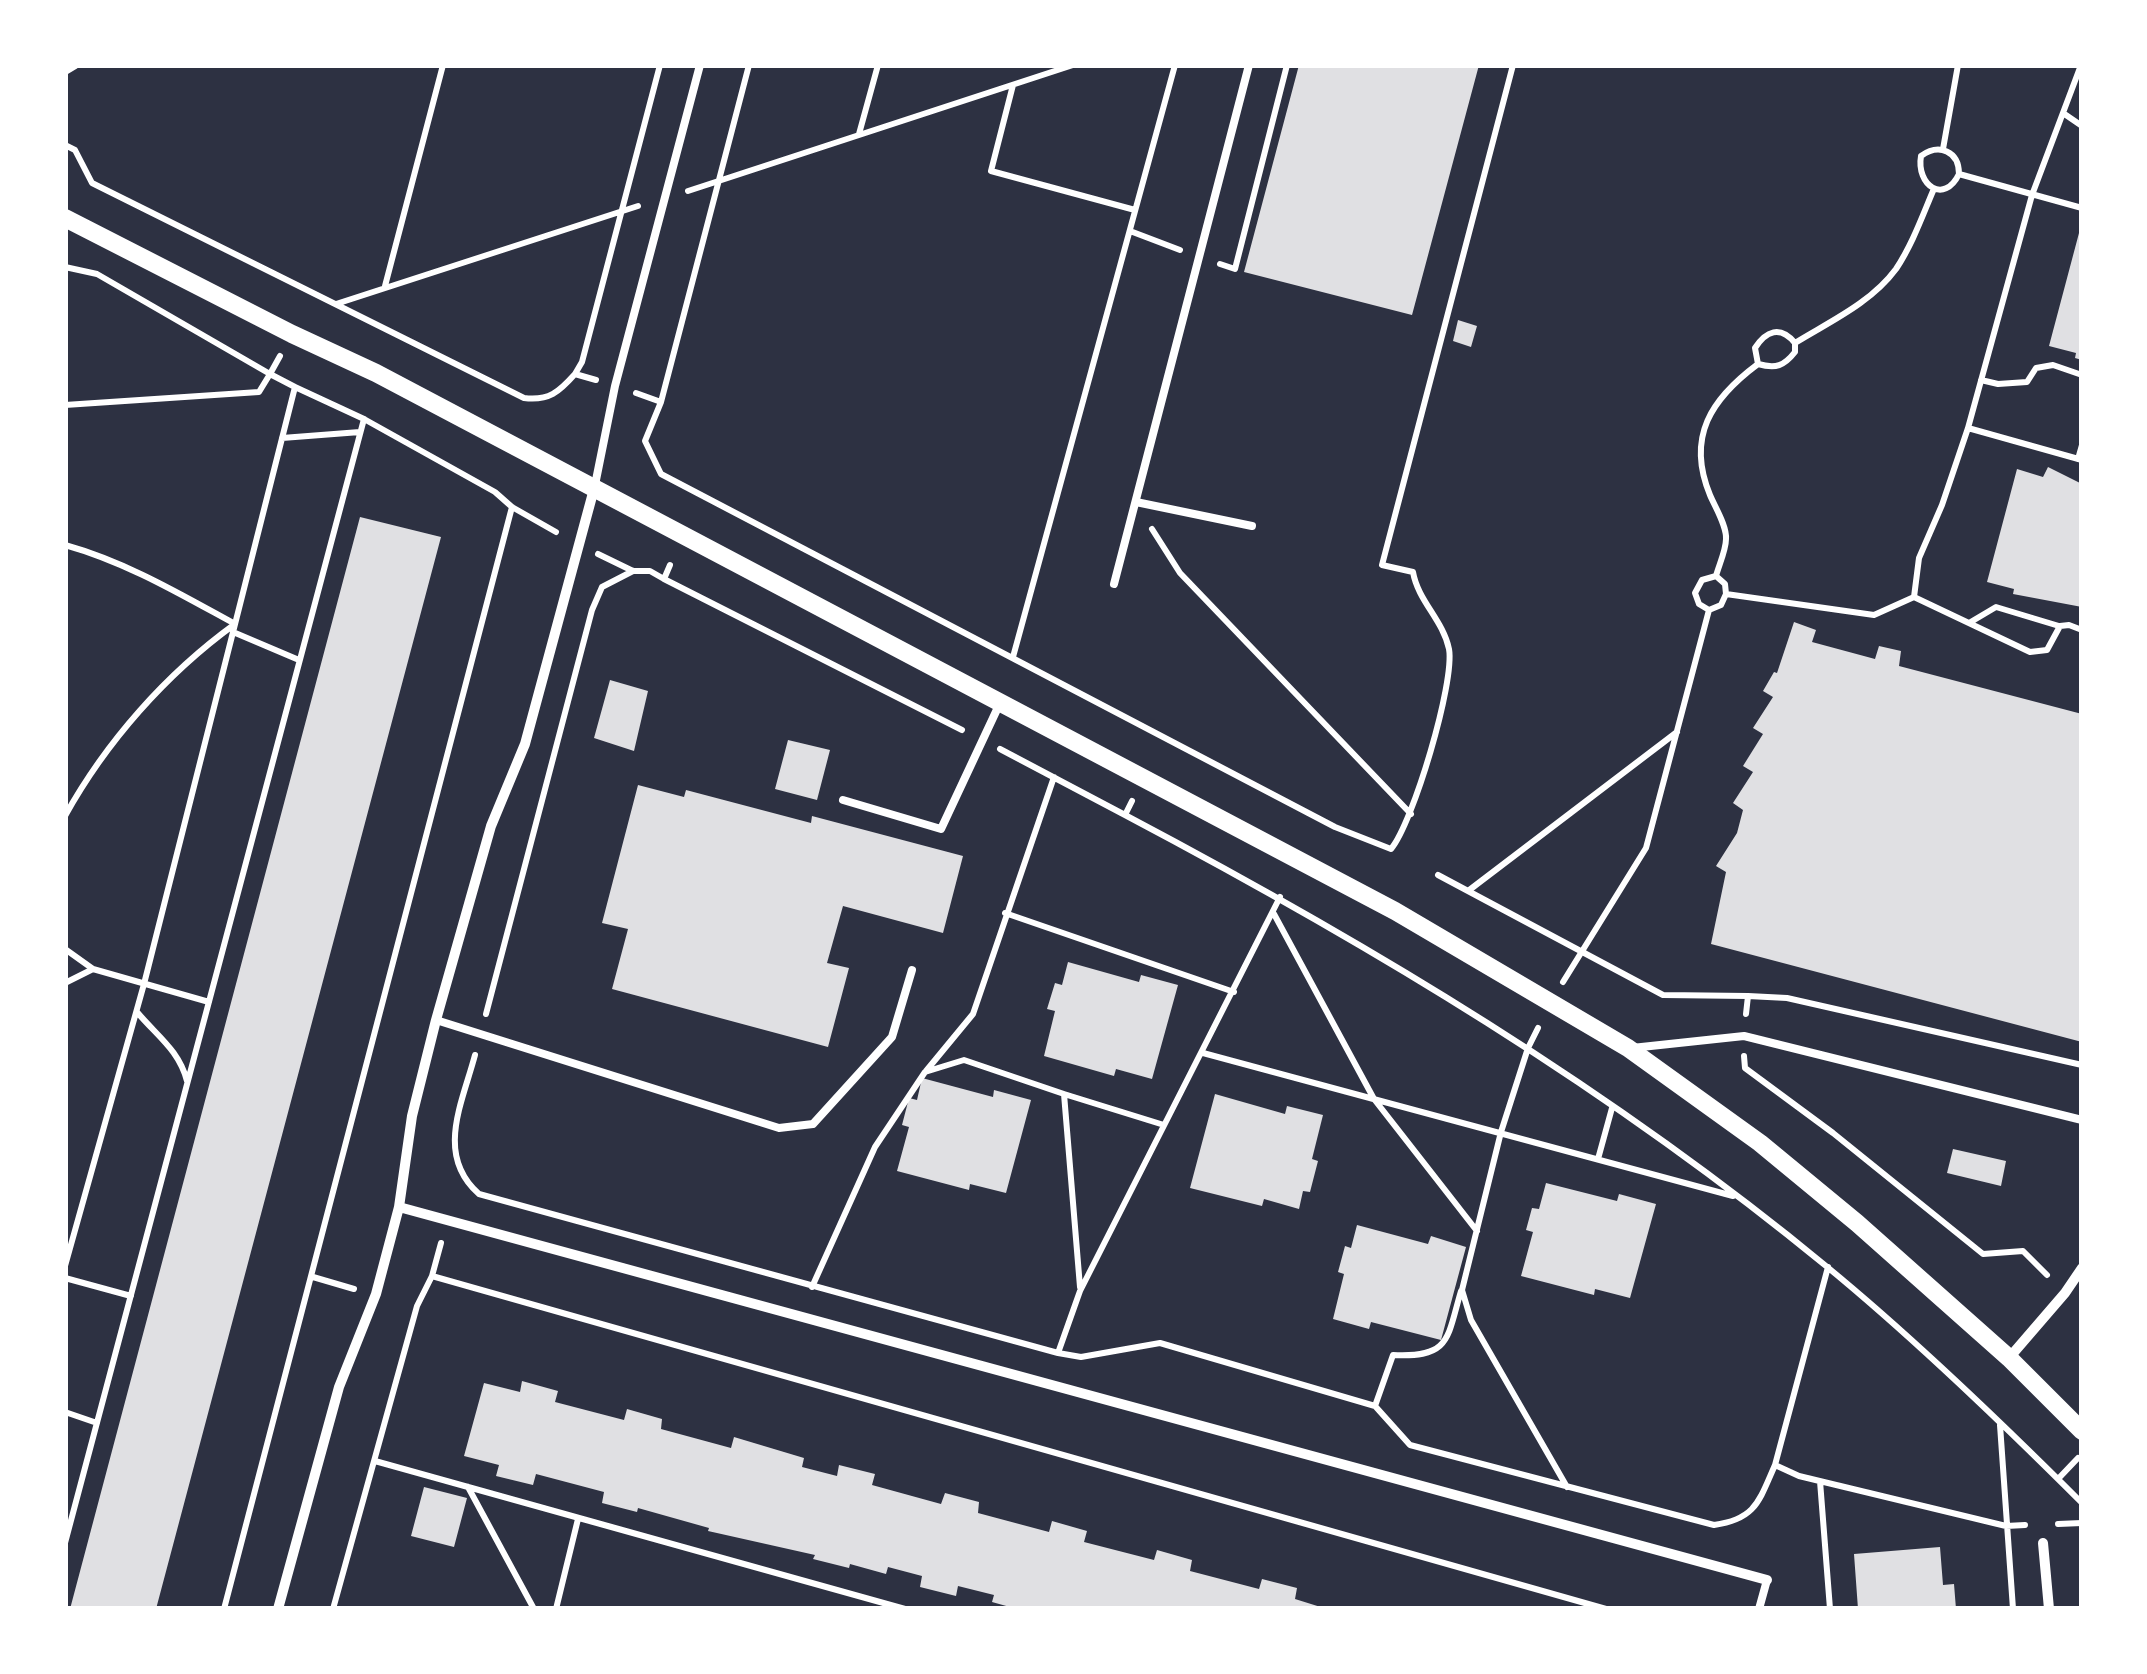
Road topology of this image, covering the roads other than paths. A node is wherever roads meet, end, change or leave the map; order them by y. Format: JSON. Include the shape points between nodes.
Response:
{"nodes":[{"id":1,"x":75,"y":65,"type":"edge"},
{"id":2,"x":700,"y":65,"type":"edge"},
{"id":3,"x":1250,"y":65,"type":"edge"},
{"id":4,"x":65,"y":67,"type":"edge"},
{"id":5,"x":65,"y":218,"type":"edge"},
{"id":6,"x":594,"y":489,"type":"junction"},
{"id":7,"x":1136,"y":502,"type":"junction"},
{"id":8,"x":1252,"y":526,"type":"dead end"},
{"id":9,"x":1114,"y":584,"type":"dead end"},
{"id":10,"x":1000,"y":703,"type":"junction"},
{"id":11,"x":843,"y":800,"type":"dead end"},
{"id":12,"x":912,"y":970,"type":"dead end"},
{"id":13,"x":436,"y":1020,"type":"junction"},
{"id":14,"x":1628,"y":1048,"type":"junction"},
{"id":15,"x":2082,"y":1120,"type":"edge"},
{"id":16,"x":399,"y":1208,"type":"junction"},
{"id":17,"x":2082,"y":1268,"type":"edge"},
{"id":18,"x":2009,"y":1358,"type":"junction"},
{"id":19,"x":2082,"y":1430,"type":"edge"},
{"id":20,"x":2043,"y":1543,"type":"dead end"},
{"id":21,"x":1767,"y":1580,"type":"joint"},
{"id":22,"x":278,"y":1609,"type":"edge"},
{"id":23,"x":1759,"y":1609,"type":"edge"},
{"id":24,"x":2048,"y":1609,"type":"edge"}],
"edges":[{"from":1,"to":4,"type":"lane"},
{"from":2,"to":6,"type":"lane","via":[[614,386]]},
{"from":3,"to":7,"type":"lane"},
{"from":5,"to":6,"type":"street"},
{"from":6,"to":10,"type":"street"},
{"from":6,"to":13,"type":"street","via":[[525,744],[491,826]]},
{"from":7,"to":8,"type":"lane"},
{"from":7,"to":9,"type":"lane"},
{"from":10,"to":11,"type":"lane","via":[[940,828]]},
{"from":10,"to":14,"type":"street","via":[[1394,910]]},
{"from":12,"to":13,"type":"lane","via":[[892,1038],[813,1124],[779,1128]]},
{"from":13,"to":16,"type":"street","via":[[412,1116]]},
{"from":14,"to":15,"type":"lane","via":[[1744,1036]]},
{"from":14,"to":18,"type":"street","via":[[1760,1142]]},
{"from":16,"to":21,"type":"street"},
{"from":16,"to":22,"type":"street","via":[[376,1294],[339,1387]]},
{"from":17,"to":18,"type":"street"},
{"from":18,"to":19,"type":"street"},
{"from":20,"to":24,"type":"street"},
{"from":21,"to":23,"type":"lane"}]}
